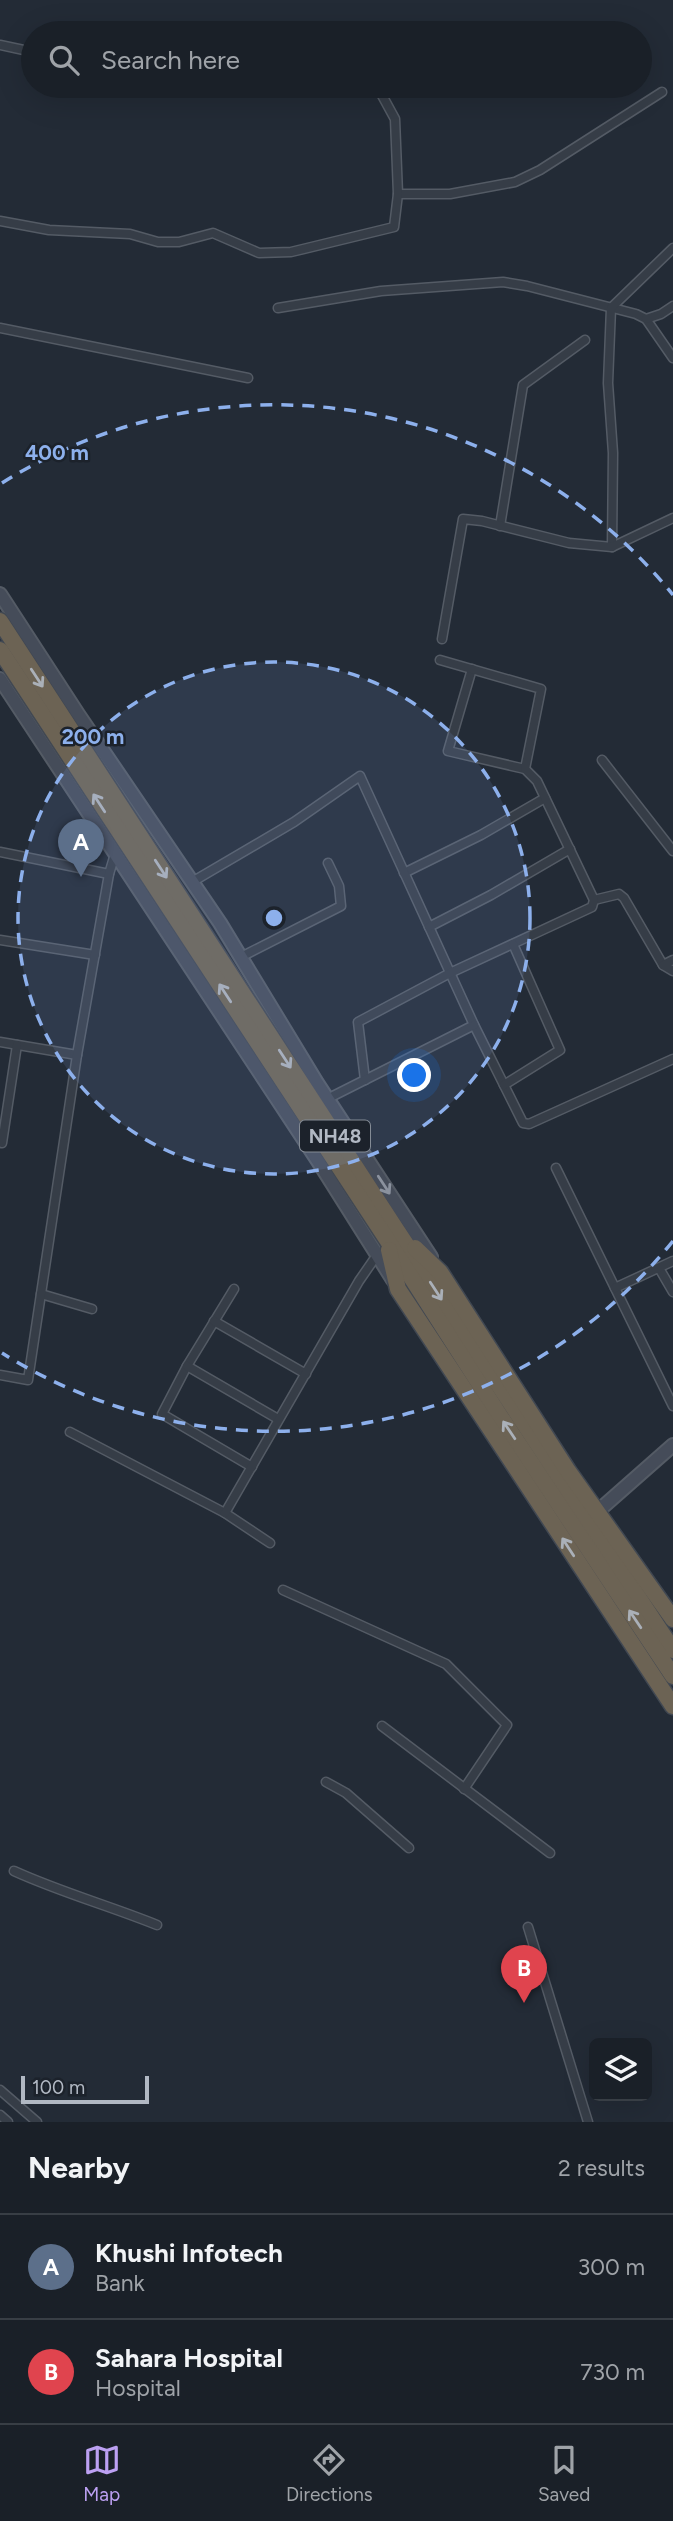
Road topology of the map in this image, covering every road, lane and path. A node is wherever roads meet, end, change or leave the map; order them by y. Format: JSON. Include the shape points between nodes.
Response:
{"nodes":[{"id":1,"x":0,"y":45,"type":"edge"},
{"id":2,"x":21,"y":49,"type":"edge"},
{"id":3,"x":662,"y":92,"type":"dead end"},
{"id":4,"x":384,"y":98,"type":"edge"},
{"id":5,"x":398,"y":194,"type":"junction"},
{"id":6,"x":0,"y":221,"type":"edge"},
{"id":7,"x":673,"y":248,"type":"edge"},
{"id":8,"x":673,"y":306,"type":"edge"},
{"id":9,"x":278,"y":308,"type":"dead end"},
{"id":10,"x":611,"y":308,"type":"junction"},
{"id":11,"x":646,"y":319,"type":"junction"},
{"id":12,"x":0,"y":328,"type":"edge"},
{"id":13,"x":584,"y":340,"type":"dead end"},
{"id":14,"x":673,"y":358,"type":"edge"},
{"id":15,"x":248,"y":378,"type":"dead end"},
{"id":16,"x":673,"y":518,"type":"edge"},
{"id":17,"x":500,"y":526,"type":"junction"},
{"id":18,"x":611,"y":547,"type":"junction"},
{"id":19,"x":0,"y":594,"type":"edge"},
{"id":20,"x":0,"y":621,"type":"edge"},
{"id":21,"x":442,"y":639,"type":"dead end"},
{"id":22,"x":0,"y":650,"type":"edge"},
{"id":23,"x":440,"y":660,"type":"dead end"},
{"id":24,"x":472,"y":669,"type":"junction"},
{"id":25,"x":0,"y":678,"type":"edge"},
{"id":26,"x":602,"y":760,"type":"dead end"},
{"id":27,"x":525,"y":769,"type":"junction"},
{"id":28,"x":545,"y":798,"type":"junction"},
{"id":29,"x":570,"y":849,"type":"junction"},
{"id":30,"x":673,"y":851,"type":"edge"},
{"id":31,"x":0,"y":852,"type":"edge"},
{"id":32,"x":115,"y":854,"type":"junction"},
{"id":33,"x":328,"y":863,"type":"dead end"},
{"id":34,"x":404,"y":873,"type":"junction"},
{"id":35,"x":109,"y":874,"type":"junction"},
{"id":36,"x":192,"y":882,"type":"junction"},
{"id":37,"x":594,"y":900,"type":"junction"},
{"id":38,"x":429,"y":927,"type":"junction"},
{"id":39,"x":0,"y":940,"type":"edge"},
{"id":40,"x":513,"y":944,"type":"junction"},
{"id":41,"x":95,"y":955,"type":"junction"},
{"id":42,"x":241,"y":957,"type":"junction"},
{"id":43,"x":673,"y":960,"type":"edge"},
{"id":44,"x":663,"y":965,"type":"junction"},
{"id":45,"x":673,"y":971,"type":"edge"},
{"id":46,"x":450,"y":973,"type":"junction"},
{"id":47,"x":250,"y":974,"type":"junction"},
{"id":48,"x":235,"y":983,"type":"junction"},
{"id":49,"x":474,"y":1025,"type":"junction"},
{"id":50,"x":0,"y":1042,"type":"edge"},
{"id":51,"x":17,"y":1045,"type":"junction"},
{"id":52,"x":77,"y":1055,"type":"junction"},
{"id":53,"x":673,"y":1059,"type":"edge"},
{"id":54,"x":365,"y":1080,"type":"junction"},
{"id":55,"x":504,"y":1085,"type":"junction"},
{"id":56,"x":327,"y":1099,"type":"junction"},
{"id":57,"x":2,"y":1143,"type":"dead end"},
{"id":58,"x":556,"y":1168,"type":"dead end"},
{"id":59,"x":391,"y":1234,"type":"junction"},
{"id":60,"x":377,"y":1255,"type":"junction"},
{"id":61,"x":673,"y":1261,"type":"edge"},
{"id":62,"x":659,"y":1268,"type":"junction"},
{"id":63,"x":440,"y":1272,"type":"junction"},
{"id":64,"x":615,"y":1288,"type":"junction"},
{"id":65,"x":234,"y":1289,"type":"dead end"},
{"id":66,"x":398,"y":1289,"type":"junction"},
{"id":67,"x":673,"y":1292,"type":"edge"},
{"id":68,"x":41,"y":1294,"type":"junction"},
{"id":69,"x":92,"y":1309,"type":"dead end"},
{"id":70,"x":214,"y":1321,"type":"junction"},
{"id":71,"x":187,"y":1366,"type":"junction"},
{"id":72,"x":306,"y":1374,"type":"junction"},
{"id":73,"x":0,"y":1375,"type":"edge"},
{"id":74,"x":673,"y":1406,"type":"edge"},
{"id":75,"x":278,"y":1419,"type":"junction"},
{"id":76,"x":70,"y":1432,"type":"dead end"},
{"id":77,"x":673,"y":1445,"type":"edge"},
{"id":78,"x":252,"y":1467,"type":"junction"},
{"id":79,"x":597,"y":1512,"type":"junction"},
{"id":80,"x":225,"y":1513,"type":"junction"},
{"id":81,"x":270,"y":1544,"type":"dead end"},
{"id":82,"x":283,"y":1590,"type":"dead end"},
{"id":83,"x":673,"y":1619,"type":"edge"},
{"id":84,"x":673,"y":1650,"type":"edge"},
{"id":85,"x":673,"y":1676,"type":"edge"},
{"id":86,"x":673,"y":1706,"type":"edge"},
{"id":87,"x":382,"y":1726,"type":"dead end"},
{"id":88,"x":326,"y":1782,"type":"dead end"},
{"id":89,"x":464,"y":1789,"type":"junction"},
{"id":90,"x":409,"y":1848,"type":"dead end"},
{"id":91,"x":550,"y":1853,"type":"dead end"},
{"id":92,"x":14,"y":1871,"type":"dead end"},
{"id":93,"x":158,"y":1925,"type":"dead end"},
{"id":94,"x":528,"y":1927,"type":"dead end"},
{"id":95,"x":0,"y":2090,"type":"edge"},
{"id":96,"x":0,"y":2115,"type":"edge"},
{"id":97,"x":8,"y":2122,"type":"edge"},
{"id":98,"x":37,"y":2122,"type":"edge"},
{"id":99,"x":588,"y":2122,"type":"edge"}],
"edges":[{"from":1,"to":2,"type":"street"},
{"from":3,"to":5,"type":"street","via":[[515,182],[450,194]]},
{"from":4,"to":5,"type":"street","via":[[395,119]]},
{"from":5,"to":6,"type":"street","via":[[394,227],[291,252],[259,253],[213,233],[158,242],[130,234],[49,230]]},
{"from":7,"to":10,"type":"street"},
{"from":8,"to":11,"type":"street"},
{"from":9,"to":10,"type":"street","via":[[381,291],[503,282]]},
{"from":10,"to":11,"type":"street"},
{"from":10,"to":18,"type":"street"},
{"from":11,"to":14,"type":"street"},
{"from":12,"to":15,"type":"street"},
{"from":13,"to":17,"type":"street","via":[[523,385]]},
{"from":16,"to":18,"type":"street"},
{"from":17,"to":18,"type":"street","via":[[569,543]]},
{"from":17,"to":21,"type":"street","via":[[463,519]]},
{"from":19,"to":36,"type":"street"},
{"from":20,"to":48,"type":"highway","number":"NH48","one_way":true},
{"from":59,"to":22,"type":"highway","number":"NH48","one_way":true},
{"from":23,"to":24,"type":"street"},
{"from":24,"to":27,"type":"street","via":[[541,689]]},
{"from":24,"to":27,"type":"street","via":[[448,751]]},
{"from":25,"to":32,"type":"street"},
{"from":26,"to":30,"type":"street"},
{"from":27,"to":28,"type":"street"},
{"from":28,"to":29,"type":"street"},
{"from":28,"to":34,"type":"street"},
{"from":29,"to":37,"type":"street"},
{"from":29,"to":38,"type":"street"},
{"from":31,"to":35,"type":"street"},
{"from":32,"to":35,"type":"street"},
{"from":32,"to":60,"type":"street"},
{"from":33,"to":42,"type":"street","via":[[339,886],[341,906]]},
{"from":34,"to":36,"type":"street","via":[[359,776],[294,822]]},
{"from":34,"to":38,"type":"street"},
{"from":35,"to":41,"type":"street"},
{"from":36,"to":42,"type":"street"},
{"from":37,"to":40,"type":"street","via":[[592,907]]},
{"from":37,"to":44,"type":"street","via":[[619,894],[624,898]]},
{"from":38,"to":46,"type":"street"},
{"from":39,"to":41,"type":"street"},
{"from":40,"to":46,"type":"street"},
{"from":40,"to":55,"type":"street","via":[[560,1049]]},
{"from":41,"to":52,"type":"street"},
{"from":42,"to":47,"type":"street"},
{"from":43,"to":44,"type":"street"},
{"from":44,"to":45,"type":"street"},
{"from":46,"to":49,"type":"street"},
{"from":46,"to":54,"type":"street","via":[[358,1022]]},
{"from":47,"to":48,"type":"street"},
{"from":47,"to":56,"type":"street"},
{"from":48,"to":59,"type":"highway","number":"NH48","one_way":true},
{"from":49,"to":54,"type":"street"},
{"from":49,"to":55,"type":"street"},
{"from":50,"to":51,"type":"street"},
{"from":51,"to":52,"type":"street"},
{"from":51,"to":57,"type":"street"},
{"from":52,"to":68,"type":"street"},
{"from":53,"to":55,"type":"street","via":[[529,1125],[523,1123]]},
{"from":54,"to":56,"type":"street"},
{"from":56,"to":63,"type":"street","one_way":true},
{"from":58,"to":64,"type":"street"},
{"from":59,"to":63,"type":"highway"},
{"from":59,"to":66,"type":"highway"},
{"from":59,"to":84,"type":"highway","number":"NH48","one_way":true},
{"from":85,"to":59,"type":"highway","number":"NH48","one_way":true,"via":[[500,1416]]},
{"from":60,"to":66,"type":"street"},
{"from":60,"to":72,"type":"street"},
{"from":61,"to":62,"type":"street"},
{"from":62,"to":64,"type":"street"},
{"from":62,"to":67,"type":"street"},
{"from":63,"to":79,"type":"highway"},
{"from":64,"to":74,"type":"street"},
{"from":65,"to":70,"type":"street"},
{"from":86,"to":66,"type":"highway","one_way":true},
{"from":68,"to":69,"type":"street"},
{"from":68,"to":73,"type":"street","via":[[28,1380]]},
{"from":70,"to":71,"type":"street"},
{"from":70,"to":72,"type":"street"},
{"from":71,"to":75,"type":"street"},
{"from":71,"to":78,"type":"street","via":[[162,1414]]},
{"from":72,"to":75,"type":"street"},
{"from":75,"to":78,"type":"street"},
{"from":76,"to":80,"type":"street"},
{"from":77,"to":79,"type":"street"},
{"from":78,"to":80,"type":"street"},
{"from":79,"to":83,"type":"highway"},
{"from":80,"to":81,"type":"street"},
{"from":82,"to":89,"type":"street","via":[[446,1664],[508,1725]]},
{"from":87,"to":89,"type":"street"},
{"from":88,"to":90,"type":"street","via":[[346,1793]]},
{"from":89,"to":91,"type":"street"},
{"from":92,"to":93,"type":"street"},
{"from":94,"to":99,"type":"street"},
{"from":95,"to":98,"type":"street"},
{"from":96,"to":97,"type":"street"}]}
